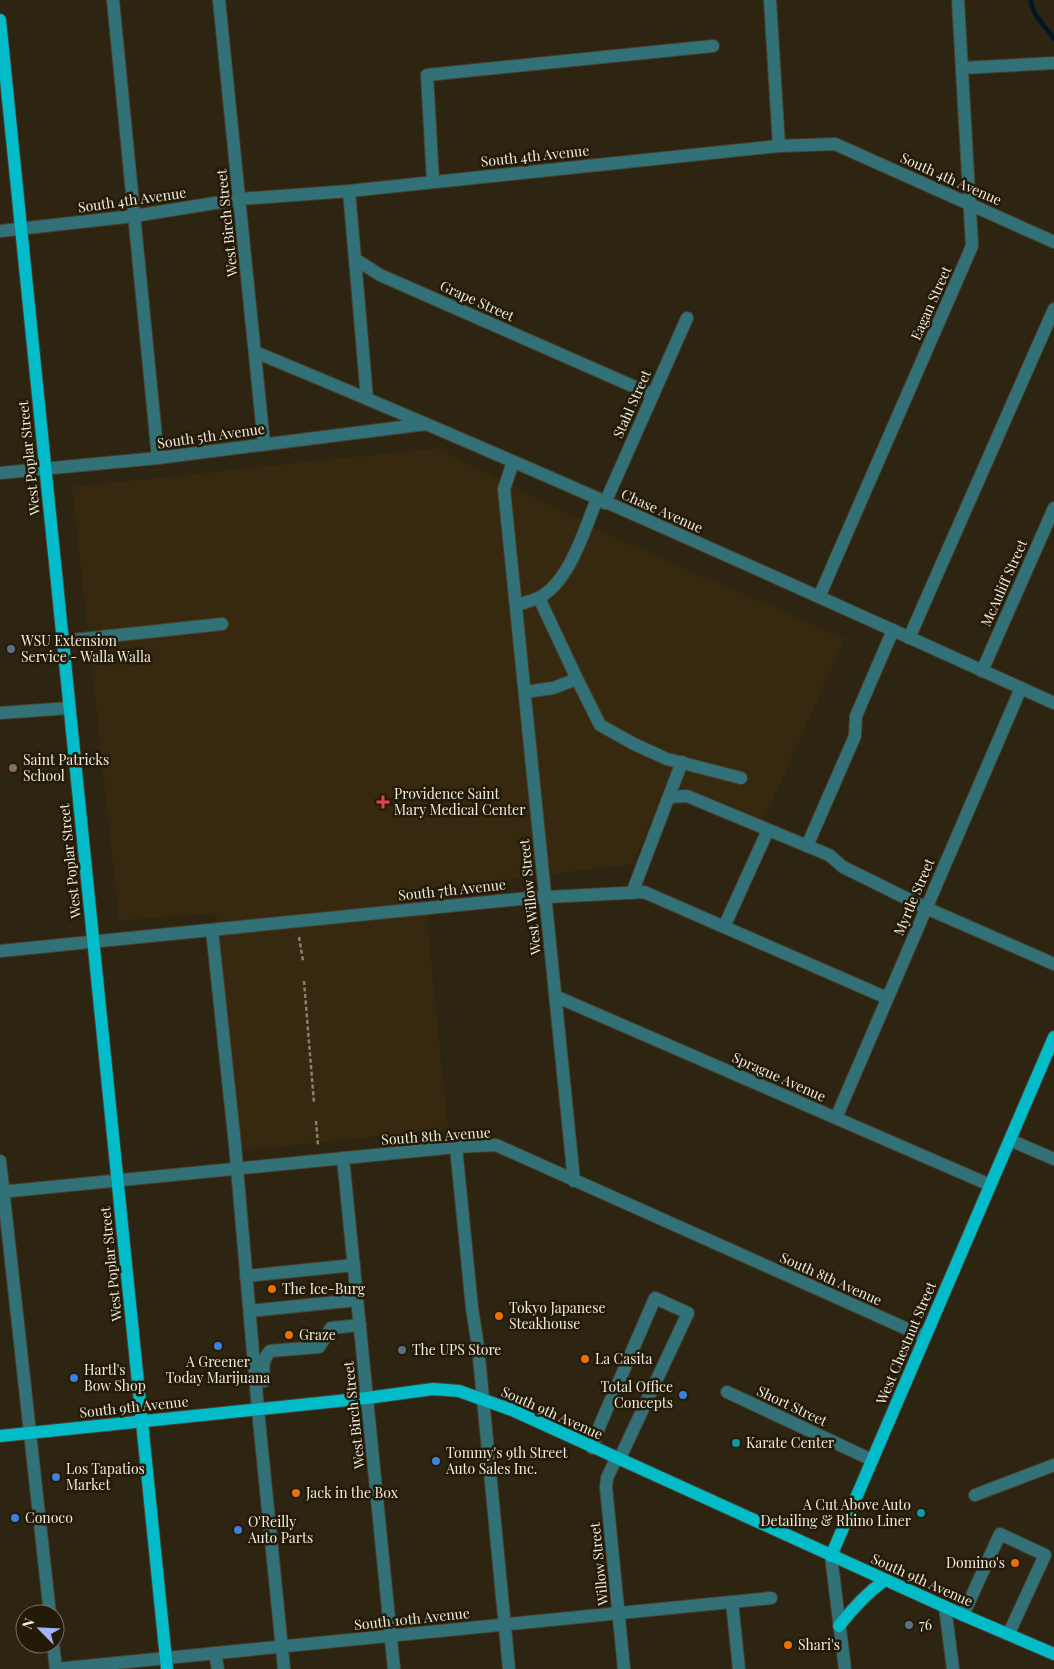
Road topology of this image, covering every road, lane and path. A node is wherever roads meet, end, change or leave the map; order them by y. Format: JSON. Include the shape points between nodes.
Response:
{"nodes":[{"id":1,"x":113,"y":0,"type":"edge"},
{"id":2,"x":220,"y":0,"type":"edge"},
{"id":3,"x":770,"y":0,"type":"edge"},
{"id":4,"x":958,"y":0,"type":"edge"},
{"id":5,"x":0,"y":20,"type":"edge"},
{"id":6,"x":713,"y":46,"type":"dead end"},
{"id":7,"x":1054,"y":63,"type":"edge"},
{"id":8,"x":962,"y":68,"type":"junction"},
{"id":9,"x":779,"y":146,"type":"junction"},
{"id":10,"x":433,"y":181,"type":"junction"},
{"id":11,"x":349,"y":190,"type":"junction"},
{"id":12,"x":240,"y":199,"type":"junction"},
{"id":13,"x":970,"y":204,"type":"junction"},
{"id":14,"x":134,"y":216,"type":"junction"},
{"id":15,"x":21,"y":229,"type":"junction"},
{"id":16,"x":0,"y":231,"type":"edge"},
{"id":17,"x":1054,"y":242,"type":"edge"},
{"id":18,"x":355,"y":259,"type":"junction"},
{"id":19,"x":1054,"y":309,"type":"edge"},
{"id":20,"x":687,"y":318,"type":"dead end"},
{"id":21,"x":255,"y":352,"type":"junction"},
{"id":22,"x":653,"y":395,"type":"junction"},
{"id":23,"x":367,"y":398,"type":"junction"},
{"id":24,"x":426,"y":424,"type":"junction"},
{"id":25,"x":264,"y":444,"type":"junction"},
{"id":26,"x":158,"y":458,"type":"junction"},
{"id":27,"x":514,"y":462,"type":"junction"},
{"id":28,"x":45,"y":469,"type":"junction"},
{"id":29,"x":0,"y":473,"type":"edge"},
{"id":30,"x":601,"y":501,"type":"junction"},
{"id":31,"x":1054,"y":508,"type":"edge"},
{"id":32,"x":820,"y":597,"type":"junction"},
{"id":33,"x":539,"y":598,"type":"junction"},
{"id":34,"x":516,"y":605,"type":"junction"},
{"id":35,"x":222,"y":624,"type":"dead end"},
{"id":36,"x":893,"y":630,"type":"junction"},
{"id":37,"x":909,"y":638,"type":"junction"},
{"id":38,"x":63,"y":641,"type":"junction"},
{"id":39,"x":982,"y":671,"type":"junction"},
{"id":40,"x":577,"y":679,"type":"junction"},
{"id":41,"x":1021,"y":688,"type":"junction"},
{"id":42,"x":525,"y":692,"type":"junction"},
{"id":43,"x":1054,"y":703,"type":"edge"},
{"id":44,"x":69,"y":708,"type":"junction"},
{"id":45,"x":0,"y":713,"type":"edge"},
{"id":46,"x":682,"y":762,"type":"junction"},
{"id":47,"x":741,"y":778,"type":"dead end"},
{"id":48,"x":669,"y":797,"type":"junction"},
{"id":49,"x":768,"y":830,"type":"junction"},
{"id":50,"x":807,"y":846,"type":"junction"},
{"id":51,"x":632,"y":893,"type":"junction"},
{"id":52,"x":545,"y":896,"type":"junction"},
{"id":53,"x":926,"y":908,"type":"junction"},
{"id":54,"x":724,"y":927,"type":"junction"},
{"id":55,"x":212,"y":930,"type":"junction"},
{"id":56,"x":299,"y":938,"type":"dead end"},
{"id":57,"x":93,"y":942,"type":"junction"},
{"id":58,"x":0,"y":951,"type":"edge"},
{"id":59,"x":302,"y":961,"type":"dead end"},
{"id":60,"x":1054,"y":964,"type":"edge"},
{"id":61,"x":304,"y":981,"type":"dead end"},
{"id":62,"x":555,"y":996,"type":"junction"},
{"id":63,"x":886,"y":998,"type":"junction"},
{"id":64,"x":1054,"y":1037,"type":"edge"},
{"id":65,"x":314,"y":1103,"type":"dead end"},
{"id":66,"x":836,"y":1118,"type":"junction"},
{"id":67,"x":316,"y":1121,"type":"dead end"},
{"id":68,"x":1010,"y":1140,"type":"junction"},
{"id":69,"x":318,"y":1145,"type":"dead end"},
{"id":70,"x":456,"y":1147,"type":"junction"},
{"id":71,"x":343,"y":1158,"type":"junction"},
{"id":72,"x":1054,"y":1160,"type":"edge"},
{"id":73,"x":0,"y":1161,"type":"edge"},
{"id":74,"x":237,"y":1169,"type":"junction"},
{"id":75,"x":118,"y":1180,"type":"junction"},
{"id":76,"x":574,"y":1181,"type":"junction"},
{"id":77,"x":990,"y":1185,"type":"junction"},
{"id":78,"x":1,"y":1192,"type":"edge"},
{"id":79,"x":354,"y":1265,"type":"junction"},
{"id":80,"x":246,"y":1276,"type":"junction"},
{"id":81,"x":357,"y":1300,"type":"junction"},
{"id":82,"x":250,"y":1311,"type":"junction"},
{"id":83,"x":360,"y":1325,"type":"junction"},
{"id":84,"x":925,"y":1338,"type":"junction"},
{"id":85,"x":727,"y":1392,"type":"dead end"},
{"id":86,"x":367,"y":1398,"type":"junction"},
{"id":87,"x":482,"y":1398,"type":"junction"},
{"id":88,"x":262,"y":1409,"type":"junction"},
{"id":89,"x":142,"y":1421,"type":"junction"},
{"id":90,"x":30,"y":1432,"type":"junction"},
{"id":91,"x":0,"y":1436,"type":"edge"},
{"id":92,"x":592,"y":1448,"type":"junction"},
{"id":93,"x":618,"y":1459,"type":"junction"},
{"id":94,"x":872,"y":1460,"type":"junction"},
{"id":95,"x":1054,"y":1465,"type":"edge"},
{"id":96,"x":975,"y":1495,"type":"dead end"},
{"id":97,"x":831,"y":1556,"type":"junction"},
{"id":98,"x":885,"y":1580,"type":"junction"},
{"id":99,"x":771,"y":1598,"type":"dead end"},
{"id":100,"x":732,"y":1602,"type":"junction"},
{"id":101,"x":49,"y":1604,"type":"edge"},
{"id":102,"x":945,"y":1607,"type":"junction"},
{"id":103,"x":619,"y":1613,"type":"junction"},
{"id":104,"x":964,"y":1615,"type":"junction"},
{"id":105,"x":504,"y":1624,"type":"junction"},
{"id":106,"x":840,"y":1626,"type":"junction"},
{"id":107,"x":1009,"y":1633,"type":"junction"},
{"id":108,"x":391,"y":1636,"type":"junction"},
{"id":109,"x":282,"y":1646,"type":"junction"},
{"id":110,"x":215,"y":1653,"type":"junction"},
{"id":111,"x":54,"y":1654,"type":"edge"},
{"id":112,"x":1054,"y":1654,"type":"edge"},
{"id":113,"x":167,"y":1664,"type":"edge"},
{"id":114,"x":56,"y":1669,"type":"edge"},
{"id":115,"x":218,"y":1669,"type":"edge"},
{"id":116,"x":284,"y":1669,"type":"edge"},
{"id":117,"x":394,"y":1669,"type":"edge"},
{"id":118,"x":509,"y":1669,"type":"edge"},
{"id":119,"x":624,"y":1669,"type":"edge"},
{"id":120,"x":739,"y":1669,"type":"edge"},
{"id":121,"x":845,"y":1669,"type":"edge"},
{"id":122,"x":953,"y":1669,"type":"edge"}],
"edges":[{"from":1,"to":14,"type":"street"},
{"from":2,"to":12,"type":"street","name":"West Birch Street"},
{"from":3,"to":9,"type":"street"},
{"from":4,"to":8,"type":"street","name":"Eagan Street"},
{"from":5,"to":15,"type":"main road","name":"West Poplar Street"},
{"from":6,"to":10,"type":"street","via":[[427,75]]},
{"from":7,"to":8,"type":"street"},
{"from":8,"to":13,"type":"street","name":"Eagan Street"},
{"from":9,"to":10,"type":"street","name":"South 4th Avenue"},
{"from":9,"to":13,"type":"street","name":"South 4th Avenue","via":[[835,144]]},
{"from":10,"to":11,"type":"street","name":"South 4th Avenue"},
{"from":11,"to":12,"type":"street","name":"South 4th Avenue"},
{"from":11,"to":18,"type":"street"},
{"from":12,"to":14,"type":"street","name":"South 4th Avenue"},
{"from":12,"to":21,"type":"street","name":"West Birch Street"},
{"from":13,"to":17,"type":"street","name":"South 4th Avenue"},
{"from":13,"to":32,"type":"street","name":"Eagan Street","via":[[972,246]]},
{"from":14,"to":15,"type":"street","name":"South 4th Avenue"},
{"from":14,"to":26,"type":"street"},
{"from":15,"to":16,"type":"street","name":"South 4th Avenue"},
{"from":15,"to":28,"type":"main road","name":"West Poplar Street"},
{"from":18,"to":22,"type":"street","name":"Grape Street","via":[[380,275]]},
{"from":18,"to":23,"type":"street"},
{"from":19,"to":37,"type":"street"},
{"from":20,"to":22,"type":"street","name":"Stahl Street"},
{"from":21,"to":23,"type":"street","name":"Chase Avenue"},
{"from":21,"to":25,"type":"street","name":"West Birch Street"},
{"from":22,"to":30,"type":"street","name":"Stahl Street"},
{"from":23,"to":24,"type":"street","name":"Chase Avenue"},
{"from":24,"to":25,"type":"street","name":"South 5th Avenue"},
{"from":24,"to":27,"type":"street","name":"Chase Avenue"},
{"from":25,"to":26,"type":"street","name":"South 5th Avenue"},
{"from":26,"to":28,"type":"street","name":"South 5th Avenue"},
{"from":27,"to":30,"type":"street","name":"Chase Avenue"},
{"from":27,"to":34,"type":"street","name":"West Willow Street","via":[[504,489]]},
{"from":28,"to":29,"type":"street","name":"South 5th Avenue"},
{"from":28,"to":38,"type":"main road","name":"West Poplar Street"},
{"from":30,"to":32,"type":"street","name":"Chase Avenue"},
{"from":30,"to":33,"type":"street","name":"Stahl Street","via":[[557,584]]},
{"from":31,"to":39,"type":"street","name":"McAuliff Street"},
{"from":32,"to":36,"type":"street","name":"Chase Avenue"},
{"from":33,"to":34,"type":"street"},
{"from":33,"to":40,"type":"street"},
{"from":34,"to":42,"type":"street","name":"West Willow Street"},
{"from":35,"to":38,"type":"street"},
{"from":36,"to":37,"type":"street","name":"Chase Avenue"},
{"from":36,"to":50,"type":"street","via":[[856,716],[855,736]]},
{"from":37,"to":39,"type":"street","name":"Chase Avenue"},
{"from":38,"to":44,"type":"main road","name":"West Poplar Street"},
{"from":39,"to":41,"type":"street","name":"Chase Avenue"},
{"from":40,"to":42,"type":"street","via":[[553,688]]},
{"from":40,"to":46,"type":"street","via":[[600,725],[642,748]]},
{"from":41,"to":43,"type":"street","name":"Chase Avenue"},
{"from":41,"to":53,"type":"street","name":"Myrtle Street"},
{"from":42,"to":52,"type":"street","name":"West Willow Street"},
{"from":44,"to":45,"type":"street"},
{"from":44,"to":57,"type":"main road","name":"West Poplar Street"},
{"from":46,"to":47,"type":"street"},
{"from":46,"to":48,"type":"street"},
{"from":48,"to":49,"type":"street","via":[[687,796]]},
{"from":48,"to":51,"type":"street"},
{"from":49,"to":50,"type":"street"},
{"from":49,"to":54,"type":"street"},
{"from":50,"to":53,"type":"street"},
{"from":51,"to":52,"type":"street","name":"South 7th Avenue"},
{"from":51,"to":54,"type":"street","name":"South 7th Avenue","via":[[644,892]]},
{"from":52,"to":55,"type":"street","name":"South 7th Avenue"},
{"from":52,"to":62,"type":"street","name":"West Willow Street"},
{"from":53,"to":60,"type":"street"},
{"from":53,"to":63,"type":"street","name":"Myrtle Street"},
{"from":54,"to":63,"type":"street","name":"South 7th Avenue"},
{"from":55,"to":57,"type":"street","name":"South 7th Avenue"},
{"from":55,"to":74,"type":"street"},
{"from":56,"to":59,"type":"path"},
{"from":57,"to":58,"type":"street","name":"South 7th Avenue"},
{"from":57,"to":75,"type":"main road","name":"West Poplar Street"},
{"from":61,"to":65,"type":"path"},
{"from":62,"to":66,"type":"street","name":"Sprague Avenue"},
{"from":62,"to":76,"type":"street","name":"West Willow Street"},
{"from":63,"to":66,"type":"street","name":"Myrtle Street"},
{"from":64,"to":68,"type":"main road","name":"West Chestnut Street"},
{"from":66,"to":77,"type":"street","name":"Sprague Avenue"},
{"from":67,"to":69,"type":"path"},
{"from":68,"to":72,"type":"street"},
{"from":68,"to":77,"type":"main road","name":"West Chestnut Street"},
{"from":70,"to":71,"type":"street","name":"South 8th Avenue"},
{"from":70,"to":76,"type":"street","name":"South 8th Avenue","via":[[496,1145]]},
{"from":70,"to":87,"type":"street"},
{"from":71,"to":74,"type":"street","name":"South 8th Avenue"},
{"from":71,"to":79,"type":"street","name":"West Birch Street"},
{"from":73,"to":78,"type":"street"},
{"from":74,"to":75,"type":"street","name":"South 8th Avenue"},
{"from":74,"to":80,"type":"street"},
{"from":75,"to":78,"type":"street","name":"South 8th Avenue"},
{"from":75,"to":89,"type":"main road","name":"West Poplar Street"},
{"from":76,"to":84,"type":"street","name":"South 8th Avenue"},
{"from":77,"to":84,"type":"main road","name":"West Chestnut Street"},
{"from":78,"to":90,"type":"street"},
{"from":79,"to":80,"type":"street"},
{"from":79,"to":81,"type":"street","name":"West Birch Street"},
{"from":80,"to":82,"type":"street"},
{"from":81,"to":82,"type":"street"},
{"from":81,"to":83,"type":"street","name":"West Birch Street"},
{"from":82,"to":88,"type":"street"},
{"from":83,"to":86,"type":"street","name":"West Birch Street"},
{"from":83,"to":88,"type":"street","via":[[331,1328],[319,1347],[270,1351],[262,1367]]},
{"from":84,"to":94,"type":"main road","name":"West Chestnut Street"},
{"from":85,"to":94,"type":"street","name":"Short Street"},
{"from":86,"to":87,"type":"main road","name":"South 9th Avenue","via":[[433,1389],[459,1391]]},
{"from":86,"to":88,"type":"main road","name":"South 9th Avenue"},
{"from":86,"to":108,"type":"street","name":"West Birch Street"},
{"from":87,"to":92,"type":"main road","name":"South 9th Avenue"},
{"from":87,"to":105,"type":"street"},
{"from":88,"to":89,"type":"main road","name":"South 9th Avenue"},
{"from":88,"to":109,"type":"street"},
{"from":89,"to":90,"type":"main road","name":"South 9th Avenue"},
{"from":89,"to":113,"type":"main road","name":"West Poplar Street"},
{"from":90,"to":91,"type":"main road","name":"South 9th Avenue"},
{"from":90,"to":101,"type":"street"},
{"from":92,"to":93,"type":"main road","name":"South 9th Avenue"},
{"from":92,"to":93,"type":"street","name":"Willow Street","via":[[655,1298],[688,1313]]},
{"from":93,"to":97,"type":"main road","name":"South 9th Avenue"},
{"from":93,"to":103,"type":"street","name":"Willow Street","via":[[607,1478],[606,1487]]},
{"from":94,"to":97,"type":"main road","name":"West Chestnut Street"},
{"from":95,"to":96,"type":"street"},
{"from":97,"to":98,"type":"main road","name":"South 9th Avenue"},
{"from":97,"to":106,"type":"street"},
{"from":98,"to":102,"type":"main road","name":"South 9th Avenue"},
{"from":98,"to":106,"type":"main road","via":[[868,1592]]},
{"from":99,"to":100,"type":"street","name":"South 10th Avenue"},
{"from":100,"to":103,"type":"street","name":"South 10th Avenue"},
{"from":100,"to":120,"type":"street"},
{"from":102,"to":104,"type":"main road","name":"South 9th Avenue"},
{"from":102,"to":122,"type":"street"},
{"from":103,"to":105,"type":"street","name":"South 10th Avenue"},
{"from":103,"to":119,"type":"street","name":"Willow Street"},
{"from":104,"to":107,"type":"main road","name":"South 9th Avenue"},
{"from":104,"to":107,"type":"street","via":[[1000,1534],[1045,1555]]},
{"from":105,"to":108,"type":"street","name":"South 10th Avenue"},
{"from":105,"to":118,"type":"street"},
{"from":106,"to":121,"type":"street"},
{"from":107,"to":112,"type":"main road","name":"South 9th Avenue"},
{"from":108,"to":109,"type":"street","name":"South 10th Avenue"},
{"from":108,"to":117,"type":"street","name":"West Birch Street"},
{"from":109,"to":110,"type":"street","name":"South 10th Avenue"},
{"from":109,"to":116,"type":"street"},
{"from":110,"to":113,"type":"street","name":"South 10th Avenue"},
{"from":110,"to":115,"type":"street"},
{"from":111,"to":114,"type":"street"},
{"from":113,"to":114,"type":"street","name":"South 10th Avenue"}]}
